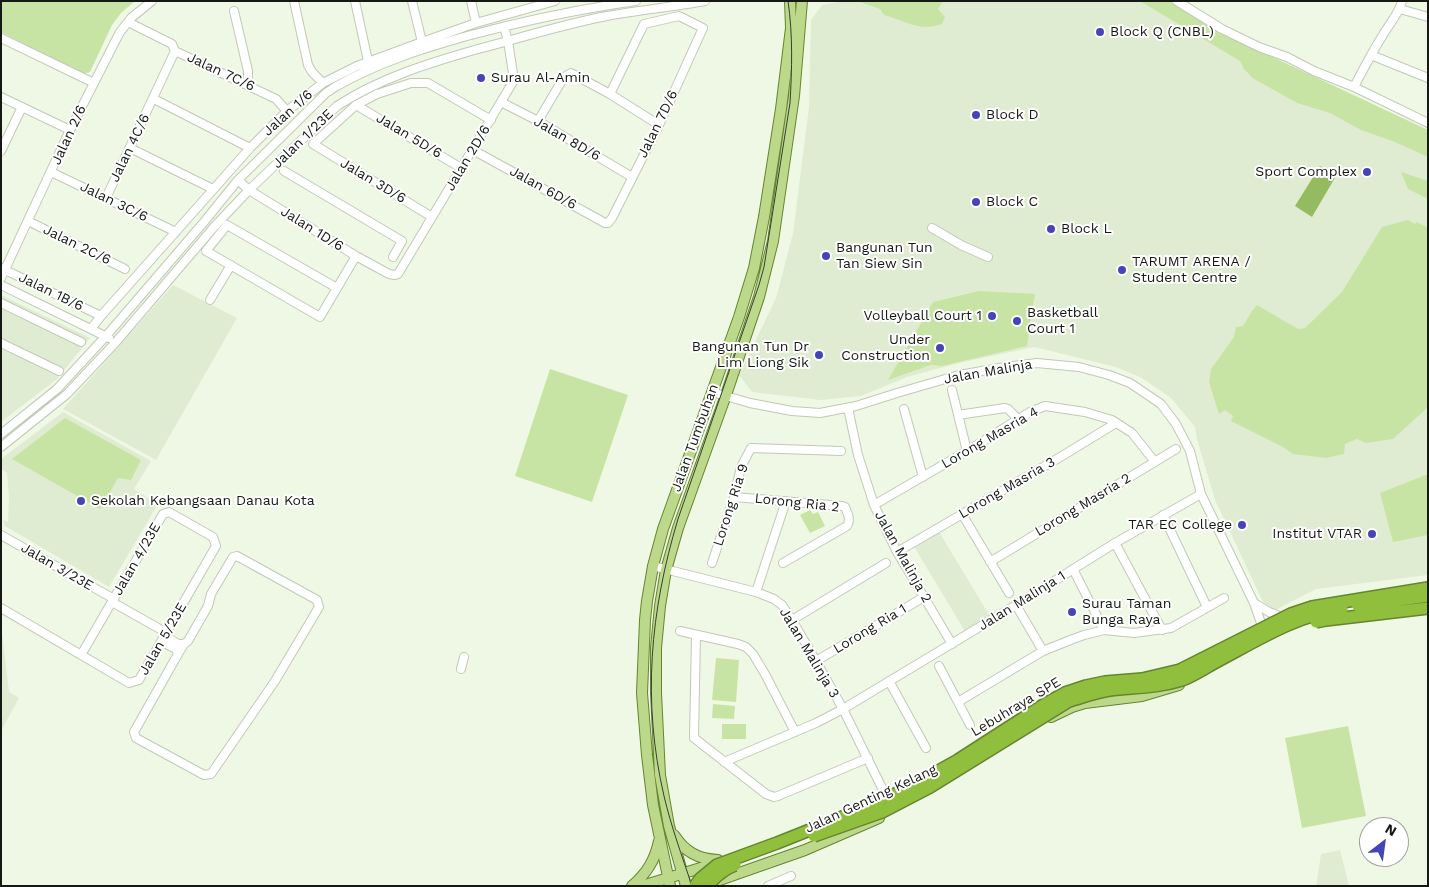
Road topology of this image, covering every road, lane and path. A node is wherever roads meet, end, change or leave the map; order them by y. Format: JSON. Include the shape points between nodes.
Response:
{"nodes":[{"id":1,"x":152,"y":1,"type":"edge"},
{"id":2,"x":294,"y":1,"type":"edge"},
{"id":3,"x":354,"y":1,"type":"edge"},
{"id":4,"x":412,"y":1,"type":"edge"},
{"id":5,"x":471,"y":1,"type":"edge"},
{"id":6,"x":555,"y":1,"type":"edge"},
{"id":7,"x":636,"y":1,"type":"edge"},
{"id":8,"x":705,"y":1,"type":"edge"},
{"id":9,"x":782,"y":1,"type":"edge"},
{"id":10,"x":790,"y":1,"type":"edge"},
{"id":11,"x":802,"y":1,"type":"edge"},
{"id":12,"x":1177,"y":1,"type":"edge"},
{"id":13,"x":604,"y":3,"type":"edge"},
{"id":14,"x":530,"y":4,"type":"edge"},
{"id":15,"x":1401,"y":5,"type":"edge"},
{"id":16,"x":234,"y":11,"type":"dead end"},
{"id":17,"x":606,"y":16,"type":"junction"},
{"id":18,"x":1428,"y":17,"type":"edge"},
{"id":19,"x":128,"y":22,"type":"junction"},
{"id":20,"x":476,"y":23,"type":"junction"},
{"id":21,"x":504,"y":26,"type":"junction"},
{"id":22,"x":792,"y":28,"type":"junction"},
{"id":23,"x":1,"y":38,"type":"edge"},
{"id":24,"x":508,"y":41,"type":"junction"},
{"id":25,"x":422,"y":42,"type":"junction"},
{"id":26,"x":176,"y":51,"type":"junction"},
{"id":27,"x":1371,"y":55,"type":"junction"},
{"id":28,"x":368,"y":61,"type":"junction"},
{"id":29,"x":1428,"y":78,"type":"edge"},
{"id":30,"x":94,"y":83,"type":"junction"},
{"id":31,"x":323,"y":83,"type":"junction"},
{"id":32,"x":246,"y":84,"type":"junction"},
{"id":33,"x":1354,"y":87,"type":"junction"},
{"id":34,"x":610,"y":94,"type":"junction"},
{"id":35,"x":1,"y":96,"type":"edge"},
{"id":36,"x":154,"y":99,"type":"junction"},
{"id":37,"x":501,"y":102,"type":"junction"},
{"id":38,"x":356,"y":105,"type":"junction"},
{"id":39,"x":22,"y":107,"type":"junction"},
{"id":40,"x":287,"y":111,"type":"junction"},
{"id":41,"x":491,"y":120,"type":"junction"},
{"id":42,"x":538,"y":122,"type":"junction"},
{"id":43,"x":1428,"y":124,"type":"edge"},
{"id":44,"x":659,"y":125,"type":"junction"},
{"id":45,"x":70,"y":130,"type":"junction"},
{"id":46,"x":130,"y":148,"type":"junction"},
{"id":47,"x":250,"y":148,"type":"junction"},
{"id":48,"x":472,"y":150,"type":"junction"},
{"id":49,"x":1,"y":151,"type":"edge"},
{"id":50,"x":462,"y":168,"type":"junction"},
{"id":51,"x":284,"y":171,"type":"dead end"},
{"id":52,"x":51,"y":172,"type":"junction"},
{"id":53,"x":632,"y":177,"type":"junction"},
{"id":54,"x":238,"y":180,"type":"junction"},
{"id":55,"x":213,"y":189,"type":"junction"},
{"id":56,"x":249,"y":190,"type":"junction"},
{"id":57,"x":106,"y":198,"type":"junction"},
{"id":58,"x":432,"y":217,"type":"junction"},
{"id":59,"x":612,"y":218,"type":"joint"},
{"id":60,"x":28,"y":221,"type":"junction"},
{"id":61,"x":932,"y":228,"type":"dead end"},
{"id":62,"x":176,"y":232,"type":"junction"},
{"id":63,"x":356,"y":256,"type":"junction"},
{"id":64,"x":394,"y":257,"type":"dead end"},
{"id":65,"x":988,"y":257,"type":"dead end"},
{"id":66,"x":231,"y":265,"type":"junction"},
{"id":67,"x":3,"y":268,"type":"edge"},
{"id":68,"x":125,"y":269,"type":"dead end"},
{"id":69,"x":389,"y":274,"type":"joint"},
{"id":70,"x":1,"y":278,"type":"edge"},
{"id":71,"x":1,"y":286,"type":"edge"},
{"id":72,"x":337,"y":288,"type":"junction"},
{"id":73,"x":210,"y":300,"type":"dead end"},
{"id":74,"x":1,"y":303,"type":"edge"},
{"id":75,"x":101,"y":316,"type":"junction"},
{"id":76,"x":91,"y":329,"type":"junction"},
{"id":77,"x":106,"y":336,"type":"junction"},
{"id":78,"x":81,"y":342,"type":"dead end"},
{"id":79,"x":116,"y":342,"type":"junction"},
{"id":80,"x":1,"y":343,"type":"edge"},
{"id":81,"x":721,"y":365,"type":"junction"},
{"id":82,"x":59,"y":371,"type":"dead end"},
{"id":83,"x":734,"y":371,"type":"junction"},
{"id":84,"x":952,"y":390,"type":"dead end"},
{"id":85,"x":712,"y":392,"type":"junction"},
{"id":86,"x":726,"y":395,"type":"junction"},
{"id":87,"x":848,"y":408,"type":"junction"},
{"id":88,"x":904,"y":409,"type":"dead end"},
{"id":89,"x":705,"y":412,"type":"junction"},
{"id":90,"x":958,"y":415,"type":"junction"},
{"id":91,"x":718,"y":416,"type":"junction"},
{"id":92,"x":1018,"y":419,"type":"junction"},
{"id":93,"x":1116,"y":423,"type":"junction"},
{"id":94,"x":1,"y":434,"type":"edge"},
{"id":95,"x":1,"y":447,"type":"edge"},
{"id":96,"x":1176,"y":449,"type":"dead end"},
{"id":97,"x":841,"y":451,"type":"dead end"},
{"id":98,"x":967,"y":451,"type":"junction"},
{"id":99,"x":1155,"y":462,"type":"junction"},
{"id":100,"x":923,"y":477,"type":"junction"},
{"id":101,"x":1201,"y":494,"type":"junction"},
{"id":102,"x":734,"y":496,"type":"junction"},
{"id":103,"x":786,"y":501,"type":"junction"},
{"id":104,"x":874,"y":504,"type":"junction"},
{"id":105,"x":962,"y":514,"type":"junction"},
{"id":106,"x":1163,"y":516,"type":"junction"},
{"id":107,"x":1,"y":535,"type":"edge"},
{"id":108,"x":214,"y":537,"type":"joint"},
{"id":109,"x":1115,"y":543,"type":"junction"},
{"id":110,"x":671,"y":549,"type":"junction"},
{"id":111,"x":897,"y":552,"type":"junction"},
{"id":112,"x":654,"y":561,"type":"junction"},
{"id":113,"x":990,"y":562,"type":"junction"},
{"id":114,"x":712,"y":563,"type":"dead end"},
{"id":115,"x":886,"y":563,"type":"dead end"},
{"id":116,"x":783,"y":564,"type":"dead end"},
{"id":117,"x":1073,"y":569,"type":"junction"},
{"id":118,"x":666,"y":570,"type":"junction"},
{"id":119,"x":1428,"y":583,"type":"edge"},
{"id":120,"x":1428,"y":588,"type":"edge"},
{"id":121,"x":756,"y":592,"type":"junction"},
{"id":122,"x":1009,"y":594,"type":"dead end"},
{"id":123,"x":924,"y":597,"type":"junction"},
{"id":124,"x":1224,"y":598,"type":"dead end"},
{"id":125,"x":1428,"y":598,"type":"edge"},
{"id":126,"x":113,"y":600,"type":"junction"},
{"id":127,"x":1254,"y":602,"type":"junction"},
{"id":128,"x":1016,"y":605,"type":"junction"},
{"id":129,"x":660,"y":606,"type":"junction"},
{"id":130,"x":1207,"y":607,"type":"junction"},
{"id":131,"x":1,"y":608,"type":"edge"},
{"id":132,"x":1428,"y":608,"type":"edge"},
{"id":133,"x":645,"y":614,"type":"junction"},
{"id":134,"x":1277,"y":615,"type":"junction"},
{"id":135,"x":792,"y":620,"type":"junction"},
{"id":136,"x":1261,"y":624,"type":"junction"},
{"id":137,"x":680,"y":630,"type":"dead end"},
{"id":138,"x":1104,"y":630,"type":"junction"},
{"id":139,"x":1162,"y":630,"type":"junction"},
{"id":140,"x":1272,"y":633,"type":"junction"},
{"id":141,"x":696,"y":634,"type":"junction"},
{"id":142,"x":165,"y":637,"type":"junction"},
{"id":143,"x":657,"y":639,"type":"junction"},
{"id":144,"x":184,"y":644,"type":"junction"},
{"id":145,"x":952,"y":644,"type":"junction"},
{"id":146,"x":644,"y":647,"type":"junction"},
{"id":147,"x":1043,"y":651,"type":"junction"},
{"id":148,"x":178,"y":654,"type":"junction"},
{"id":149,"x":82,"y":655,"type":"junction"},
{"id":150,"x":464,"y":657,"type":"dead end"},
{"id":151,"x":816,"y":662,"type":"junction"},
{"id":152,"x":939,"y":666,"type":"dead end"},
{"id":153,"x":461,"y":670,"type":"dead end"},
{"id":154,"x":1100,"y":680,"type":"junction"},
{"id":155,"x":889,"y":681,"type":"junction"},
{"id":156,"x":1103,"y":700,"type":"junction"},
{"id":157,"x":958,"y":702,"type":"junction"},
{"id":158,"x":842,"y":709,"type":"junction"},
{"id":159,"x":970,"y":726,"type":"dead end"},
{"id":160,"x":795,"y":732,"type":"junction"},
{"id":161,"x":926,"y":748,"type":"dead end"},
{"id":162,"x":868,"y":758,"type":"junction"},
{"id":163,"x":724,"y":762,"type":"junction"},
{"id":164,"x":886,"y":794,"type":"junction"},
{"id":165,"x":669,"y":826,"type":"junction"},
{"id":166,"x":659,"y":833,"type":"junction"},
{"id":167,"x":724,"y":860,"type":"junction"},
{"id":168,"x":682,"y":873,"type":"junction"},
{"id":169,"x":730,"y":876,"type":"junction"},
{"id":170,"x":791,"y":876,"type":"dead end"},
{"id":171,"x":669,"y":882,"type":"edge"},
{"id":172,"x":632,"y":886,"type":"edge"},
{"id":173,"x":642,"y":886,"type":"edge"},
{"id":174,"x":686,"y":886,"type":"edge"},
{"id":175,"x":695,"y":886,"type":"edge"},
{"id":176,"x":702,"y":886,"type":"edge"},
{"id":177,"x":707,"y":886,"type":"edge"},
{"id":178,"x":717,"y":886,"type":"edge"},
{"id":179,"x":768,"y":886,"type":"edge"}],
"edges":[{"from":1,"to":19,"type":"street","name":"Jalan 2/6"},
{"from":2,"to":31,"type":"street","via":[[308,65]]},
{"from":3,"to":28,"type":"street"},
{"from":4,"to":25,"type":"street"},
{"from":5,"to":20,"type":"street"},
{"from":6,"to":14,"type":"street","name":"Jalan 1/6"},
{"from":7,"to":13,"type":"street","name":"Jalan 1/23E"},
{"from":8,"to":17,"type":"street","name":"Jalan 1/23E"},
{"from":9,"to":22,"type":"main road"},
{"from":10,"to":22,"type":"main road","name":"Jalan Tumbuhan"},
{"from":11,"to":83,"type":"main road","name":"Jalan Tumbuhan","via":[[794,96],[774,241]]},
{"from":12,"to":33,"type":"street","via":[[1259,47]]},
{"from":13,"to":17,"type":"street"},
{"from":13,"to":21,"type":"street","name":"Jalan 1/23E"},
{"from":14,"to":20,"type":"street","name":"Jalan 1/6"},
{"from":15,"to":18,"type":"street"},
{"from":15,"to":27,"type":"street"},
{"from":16,"to":32,"type":"street","via":[[248,71]]},
{"from":17,"to":24,"type":"street","name":"Jalan 1/23E"},
{"from":19,"to":26,"type":"street","name":"Jalan 7C/6","via":[[172,44]]},
{"from":19,"to":30,"type":"street","name":"Jalan 2/6"},
{"from":20,"to":25,"type":"street","name":"Jalan 1/6"},
{"from":21,"to":24,"type":"street","name":"Jalan 2D/6"},
{"from":21,"to":54,"type":"street","name":"Jalan 1/23E","via":[[402,56],[335,87]]},
{"from":22,"to":81,"type":"main road","name":"Jalan Tumbuhan","via":[[754,268]]},
{"from":23,"to":30,"type":"street"},
{"from":24,"to":37,"type":"street","name":"Jalan 2D/6","via":[[514,80]]},
{"from":24,"to":56,"type":"street","name":"Jalan 1/23E","via":[[408,71],[359,92],[337,106]]},
{"from":25,"to":28,"type":"street","name":"Jalan 1/6"},
{"from":26,"to":32,"type":"street","name":"Jalan 7C/6"},
{"from":26,"to":36,"type":"street","name":"Jalan 4C/6"},
{"from":27,"to":29,"type":"street"},
{"from":27,"to":33,"type":"street"},
{"from":28,"to":31,"type":"street","name":"Jalan 1/6"},
{"from":30,"to":45,"type":"street","name":"Jalan 2/6"},
{"from":31,"to":40,"type":"street","name":"Jalan 1/6"},
{"from":32,"to":40,"type":"street","name":"Jalan 7C/6","via":[[276,99]]},
{"from":33,"to":43,"type":"street"},
{"from":34,"to":42,"type":"street","via":[[574,74],[568,74]]},
{"from":34,"to":44,"type":"street"},
{"from":34,"to":44,"type":"street","name":"Jalan 7D/6","via":[[644,24],[679,16],[703,28]]},
{"from":35,"to":39,"type":"street"},
{"from":36,"to":46,"type":"street","name":"Jalan 4C/6"},
{"from":36,"to":47,"type":"street","name":"Jalan 4C/6"},
{"from":37,"to":41,"type":"street","name":"Jalan 2D/6"},
{"from":37,"to":42,"type":"street","name":"Jalan 8D/6"},
{"from":38,"to":41,"type":"street","via":[[411,82],[428,83]]},
{"from":38,"to":50,"type":"street","name":"Jalan 5D/6"},
{"from":38,"to":58,"type":"street","name":"Jalan 3D/6","via":[[313,144]]},
{"from":39,"to":45,"type":"street"},
{"from":39,"to":49,"type":"street"},
{"from":40,"to":47,"type":"street","name":"Jalan 1/6"},
{"from":41,"to":48,"type":"street","name":"Jalan 2D/6"},
{"from":42,"to":53,"type":"street","name":"Jalan 8D/6"},
{"from":44,"to":53,"type":"street","name":"Jalan 7D/6"},
{"from":45,"to":52,"type":"street","name":"Jalan 2/6"},
{"from":46,"to":55,"type":"street"},
{"from":46,"to":57,"type":"street","name":"Jalan 4C/6"},
{"from":47,"to":55,"type":"street","name":"Jalan 1/6"},
{"from":48,"to":50,"type":"street","name":"Jalan 2D/6"},
{"from":48,"to":59,"type":"street","name":"Jalan 6D/6","via":[[605,223]]},
{"from":50,"to":58,"type":"street","name":"Jalan 2D/6"},
{"from":51,"to":64,"type":"street","via":[[402,241]]},
{"from":52,"to":57,"type":"street","name":"Jalan 3C/6"},
{"from":52,"to":60,"type":"street","name":"Jalan 2/6"},
{"from":53,"to":59,"type":"street","name":"Jalan 7D/6"},
{"from":54,"to":56,"type":"street","name":"Jalan 1D/6"},
{"from":54,"to":77,"type":"street","name":"Jalan 1/23E"},
{"from":55,"to":62,"type":"street","name":"Jalan 1/6"},
{"from":56,"to":63,"type":"street","name":"Jalan 1D/6"},
{"from":56,"to":79,"type":"street","name":"Jalan 1/23E"},
{"from":57,"to":62,"type":"street","name":"Jalan 3C/6"},
{"from":58,"to":69,"type":"street","name":"Jalan 2D/6","via":[[400,272]]},
{"from":60,"to":67,"type":"street","name":"Jalan 2/6"},
{"from":60,"to":68,"type":"street","name":"Jalan 2C/6"},
{"from":61,"to":65,"type":"street"},
{"from":62,"to":75,"type":"street","name":"Jalan 1/6"},
{"from":63,"to":69,"type":"street","name":"Jalan 1D/6"},
{"from":63,"to":72,"type":"street"},
{"from":66,"to":72,"type":"street","via":[[320,317]]},
{"from":66,"to":72,"type":"street","via":[[206,251],[227,225]]},
{"from":66,"to":73,"type":"street"},
{"from":67,"to":70,"type":"street","name":"Jalan 2/6"},
{"from":67,"to":75,"type":"street","name":"Jalan 1B/6"},
{"from":71,"to":76,"type":"street"},
{"from":74,"to":78,"type":"street"},
{"from":75,"to":76,"type":"street","name":"Jalan 1/6"},
{"from":76,"to":77,"type":"street"},
{"from":77,"to":79,"type":"street"},
{"from":77,"to":94,"type":"street","name":"Jalan 1/23E","via":[[57,389]]},
{"from":79,"to":95,"type":"street","name":"Jalan 1/23E","via":[[66,394]]},
{"from":80,"to":82,"type":"street"},
{"from":81,"to":83,"type":"main road","via":[[722,379],[729,379]]},
{"from":81,"to":85,"type":"main road","name":"Jalan Tumbuhan"},
{"from":83,"to":86,"type":"main road","name":"Jalan Tumbuhan"},
{"from":84,"to":90,"type":"street"},
{"from":85,"to":86,"type":"street","name":"Jalan Malinja"},
{"from":85,"to":89,"type":"main road","name":"Jalan Tumbuhan"},
{"from":86,"to":87,"type":"street","name":"Jalan Malinja","via":[[792,411],[820,413]]},
{"from":86,"to":91,"type":"main road","name":"Jalan Tumbuhan"},
{"from":87,"to":101,"type":"street","name":"Jalan Malinja","via":[[976,372],[1036,363],[1079,367],[1132,384],[1161,404],[1188,447]]},
{"from":87,"to":104,"type":"street","name":"Jalan Malinja 2","via":[[858,455]]},
{"from":88,"to":100,"type":"street"},
{"from":89,"to":91,"type":"main road","via":[[711,406],[716,407]]},
{"from":89,"to":112,"type":"main road","name":"Jalan Tumbuhan"},
{"from":90,"to":92,"type":"street","via":[[1005,408]]},
{"from":90,"to":98,"type":"street"},
{"from":91,"to":110,"type":"main road","name":"Jalan Tumbuhan"},
{"from":92,"to":93,"type":"street","name":"Lorong Masria 4","via":[[1045,406],[1084,412]]},
{"from":92,"to":98,"type":"street","name":"Lorong Masria 4"},
{"from":93,"to":99,"type":"street","name":"Lorong Masria 4","via":[[1132,432]]},
{"from":93,"to":105,"type":"street","name":"Lorong Masria 3"},
{"from":96,"to":99,"type":"street","name":"Lorong Masria 2"},
{"from":97,"to":102,"type":"street","name":"Lorong Ria 9","via":[[751,448],[741,467]]},
{"from":98,"to":100,"type":"street","name":"Lorong Masria 4"},
{"from":99,"to":113,"type":"street","name":"Lorong Masria 2"},
{"from":100,"to":104,"type":"street","name":"Lorong Masria 4"},
{"from":101,"to":106,"type":"street","name":"Jalan Malinja 1"},
{"from":101,"to":127,"type":"street","name":"Jalan Malinja"},
{"from":102,"to":103,"type":"street","name":"Lorong Ria 2"},
{"from":102,"to":114,"type":"street","name":"Lorong Ria 9"},
{"from":103,"to":116,"type":"street","name":"Lorong Ria 2","via":[[843,506],[849,522]]},
{"from":103,"to":121,"type":"street"},
{"from":104,"to":111,"type":"street","name":"Jalan Malinja 2"},
{"from":105,"to":111,"type":"street","name":"Lorong Masria 3"},
{"from":105,"to":113,"type":"street"},
{"from":106,"to":109,"type":"street","name":"Jalan Malinja 1"},
{"from":106,"to":130,"type":"street"},
{"from":107,"to":126,"type":"street","name":"Jalan 3/23E"},
{"from":108,"to":126,"type":"street","name":"Jalan 4/23E","via":[[169,512],[163,514]]},
{"from":108,"to":142,"type":"street","name":"Jalan 5/23E","via":[[216,546]]},
{"from":109,"to":117,"type":"street","name":"Jalan Malinja 1"},
{"from":109,"to":139,"type":"street"},
{"from":110,"to":112,"type":"main road","via":[[665,560]]},
{"from":110,"to":118,"type":"main road","name":"Jalan Tumbuhan"},
{"from":111,"to":123,"type":"street","name":"Jalan Malinja 2"},
{"from":112,"to":118,"type":"street","name":"Jalan Malinja 3"},
{"from":112,"to":133,"type":"main road","name":"Jalan Tumbuhan"},
{"from":113,"to":122,"type":"street"},
{"from":115,"to":135,"type":"street"},
{"from":117,"to":128,"type":"street","name":"Jalan Malinja 1"},
{"from":117,"to":138,"type":"street"},
{"from":118,"to":121,"type":"street","name":"Jalan Malinja 3"},
{"from":118,"to":129,"type":"main road","name":"Jalan Tumbuhan"},
{"from":119,"to":134,"type":"main road","name":"Jalan Genting Kelang","via":[[1312,603]]},
{"from":120,"to":175,"type":"highway","name":"Lebuhraya SPE","bridge":true,"via":[[1312,607],[1291,614],[1180,670],[1142,679],[1105,682],[1065,693],[924,780],[880,802],[717,865]]},
{"from":121,"to":135,"type":"street","name":"Jalan Malinja 3","via":[[777,601]]},
{"from":123,"to":145,"type":"street","name":"Jalan Malinja 2"},
{"from":123,"to":151,"type":"street","name":"Lorong Ria 1"},
{"from":124,"to":130,"type":"street"},
{"from":125,"to":140,"type":"highway","name":"Lebuhraya SPE","bridge":true,"via":[[1335,610],[1301,619]]},
{"from":125,"to":156,"type":"main road","name":"Jalan Genting Kelang","via":[[1298,623],[1173,687],[1142,696]]},
{"from":126,"to":142,"type":"street","name":"Jalan 3/23E"},
{"from":126,"to":149,"type":"street","name":"Jalan 4/23E"},
{"from":127,"to":134,"type":"street"},
{"from":127,"to":136,"type":"street","name":"Jalan Malinja"},
{"from":128,"to":145,"type":"street","name":"Jalan Malinja 1"},
{"from":128,"to":147,"type":"street"},
{"from":129,"to":133,"type":"main road","via":[[652,600]]},
{"from":129,"to":143,"type":"main road","name":"Jalan Tumbuhan"},
{"from":130,"to":139,"type":"street"},
{"from":131,"to":149,"type":"street","name":"Jalan 5/23E"},
{"from":132,"to":140,"type":"highway","bridge":true,"via":[[1326,620]]},
{"from":133,"to":146,"type":"main road","name":"Jalan Tumbuhan"},
{"from":134,"to":136,"type":"main road","name":"Jalan Genting Kelang"},
{"from":135,"to":151,"type":"street","name":"Jalan Malinja 3"},
{"from":136,"to":154,"type":"main road","name":"Jalan Genting Kelang","via":[[1173,670]]},
{"from":137,"to":141,"type":"street"},
{"from":138,"to":139,"type":"street","via":[[1134,633]]},
{"from":138,"to":147,"type":"street"},
{"from":140,"to":177,"type":"highway","name":"Lebuhraya SPE","bridge":true,"via":[[1184,679],[1164,685],[1109,690],[1069,701],[930,787],[882,812],[727,868]]},
{"from":141,"to":160,"type":"street","via":[[738,644],[751,651]]},
{"from":141,"to":163,"type":"street","via":[[694,738]]},
{"from":142,"to":144,"type":"street"},
{"from":142,"to":148,"type":"street"},
{"from":142,"to":149,"type":"street","name":"Jalan 5/23E","via":[[139,680],[129,683]]},
{"from":143,"to":146,"type":"main road","via":[[653,650],[648,651]]},
{"from":143,"to":165,"type":"main road","name":"Jalan Tumbuhan","via":[[658,742],[662,792]]},
{"from":144,"to":148,"type":"street"},
{"from":144,"to":148,"type":"street","via":[[233,557],[237,556],[317,600],[319,606],[274,681],[211,774],[204,775],[187,766],[136,738],[134,732]]},
{"from":145,"to":155,"type":"street","name":"Jalan Malinja 1"},
{"from":146,"to":166,"type":"main road","name":"Jalan Tumbuhan","via":[[642,693],[646,755]]},
{"from":147,"to":157,"type":"street"},
{"from":150,"to":153,"type":"street"},
{"from":151,"to":158,"type":"street","name":"Jalan Malinja 3"},
{"from":152,"to":157,"type":"street"},
{"from":154,"to":156,"type":"main road","via":[[1092,692]]},
{"from":154,"to":164,"type":"main road","name":"Jalan Genting Kelang","via":[[1066,692],[934,770]]},
{"from":155,"to":158,"type":"street","name":"Jalan Malinja 1"},
{"from":155,"to":161,"type":"street"},
{"from":156,"to":169,"type":"main road","name":"Jalan Genting Kelang","via":[[1085,702],[1041,723],[887,814],[806,850]]},
{"from":157,"to":159,"type":"street"},
{"from":158,"to":160,"type":"street","name":"Jalan Malinja 1"},
{"from":158,"to":162,"type":"street","name":"Jalan Malinja 3"},
{"from":160,"to":163,"type":"street","name":"Jalan Malinja 1"},
{"from":162,"to":163,"type":"street","via":[[774,797]]},
{"from":162,"to":164,"type":"street","name":"Jalan Malinja 3"},
{"from":164,"to":167,"type":"main road","name":"Jalan Genting Kelang","via":[[832,820]]},
{"from":165,"to":167,"type":"main road","via":[[681,846],[689,852],[701,858]]},
{"from":165,"to":168,"type":"main road","name":"Jalan Tumbuhan"},
{"from":166,"to":171,"type":"main road","name":"Jalan Tumbuhan"},
{"from":166,"to":172,"type":"main road","via":[[650,866]]},
{"from":167,"to":168,"type":"main road","name":"Jalan Genting Kelang"},
{"from":168,"to":171,"type":"main road","name":"Jalan Genting Kelang"},
{"from":168,"to":174,"type":"main road","name":"Jalan Tumbuhan"},
{"from":169,"to":176,"type":"main road","name":"Jalan Genting Kelang"},
{"from":169,"to":178,"type":"main road"},
{"from":170,"to":179,"type":"street"},
{"from":171,"to":173,"type":"main road","name":"Jalan Genting Kelang"}]}
